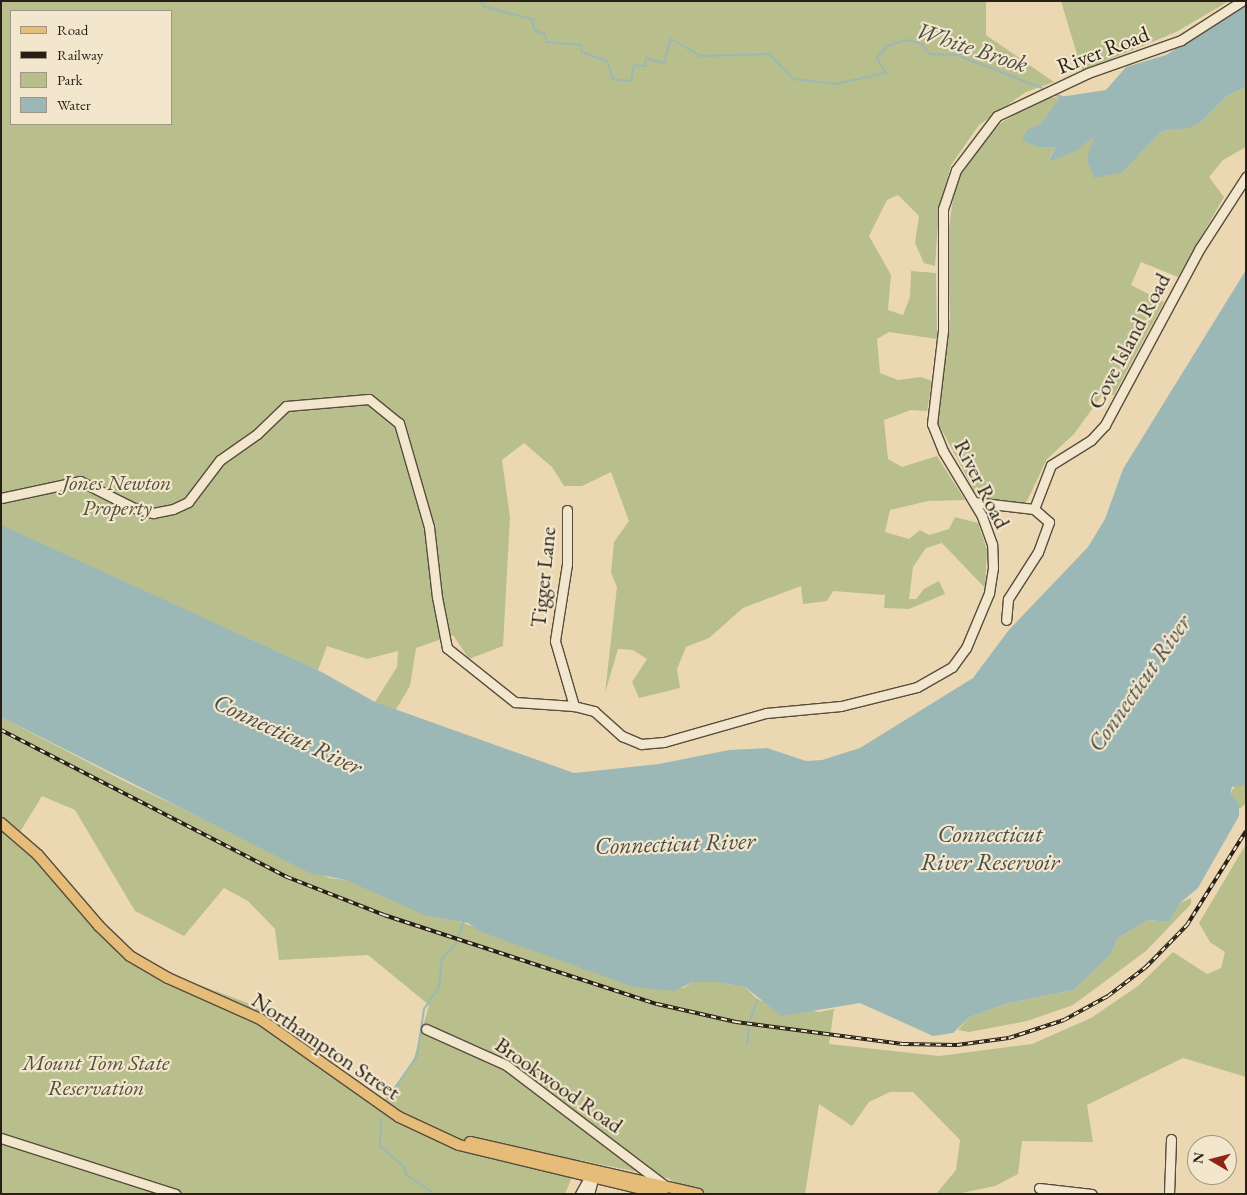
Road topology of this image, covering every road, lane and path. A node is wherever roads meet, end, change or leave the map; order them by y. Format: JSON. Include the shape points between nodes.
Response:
{"nodes":[{"id":1,"x":1242,"y":1,"type":"edge"},
{"id":2,"x":1246,"y":177,"type":"edge"},
{"id":3,"x":1,"y":498,"type":"edge"},
{"id":4,"x":974,"y":502,"type":"junction"},
{"id":5,"x":1034,"y":509,"type":"junction"},
{"id":6,"x":567,"y":510,"type":"dead end"},
{"id":7,"x":1006,"y":620,"type":"dead end"},
{"id":8,"x":574,"y":706,"type":"junction"},
{"id":9,"x":1,"y":823,"type":"edge"},
{"id":10,"x":426,"y":1029,"type":"dead end"},
{"id":11,"x":1,"y":1138,"type":"edge"},
{"id":12,"x":1171,"y":1140,"type":"dead end"},
{"id":13,"x":593,"y":1175,"type":"junction"},
{"id":14,"x":1039,"y":1188,"type":"dead end"},
{"id":15,"x":663,"y":1189,"type":"edge"},
{"id":16,"x":175,"y":1194,"type":"edge"},
{"id":17,"x":580,"y":1194,"type":"edge"},
{"id":18,"x":589,"y":1194,"type":"edge"},
{"id":19,"x":698,"y":1194,"type":"edge"},
{"id":20,"x":1092,"y":1194,"type":"edge"},
{"id":21,"x":1169,"y":1194,"type":"edge"}],
"edges":[{"from":1,"to":4,"type":"street","name":"River Road","via":[[1181,40],[1088,73],[996,116],[956,170],[943,209],[943,330],[932,424],[943,451]]},
{"from":2,"to":5,"type":"street","name":"Cove Island Road","via":[[1200,248],[1105,425],[1092,440],[1051,465]]},
{"from":3,"to":8,"type":"street","name":"River Road","via":[[80,481],[134,508],[153,513],[173,509],[188,502],[220,460],[257,434],[286,406],[369,399],[399,423],[429,527],[447,648],[515,702]]},
{"from":4,"to":5,"type":"street"},
{"from":4,"to":8,"type":"street","name":"River Road","via":[[992,544],[989,593],[966,648],[952,667],[936,679],[882,697],[841,706],[766,712],[664,742],[641,744],[622,736],[594,711]]},
{"from":5,"to":7,"type":"street","via":[[1045,516],[1048,530],[1008,599]]},
{"from":6,"to":8,"type":"street","name":"Tigger Lane","via":[[567,564],[555,641]]},
{"from":9,"to":13,"type":"main road","name":"Northampton Street","via":[[38,855],[106,934],[135,959],[168,978],[260,1019],[393,1114],[425,1131]]},
{"from":10,"to":15,"type":"street","name":"Brookwood Road","via":[[506,1065]]},
{"from":11,"to":16,"type":"street"},
{"from":12,"to":21,"type":"street"},
{"from":13,"to":15,"type":"main road","name":"Northampton Street"},
{"from":13,"to":17,"type":"street"},
{"from":13,"to":18,"type":"street"},
{"from":14,"to":20,"type":"street"},
{"from":15,"to":19,"type":"main road","name":"Northampton Street"}]}
